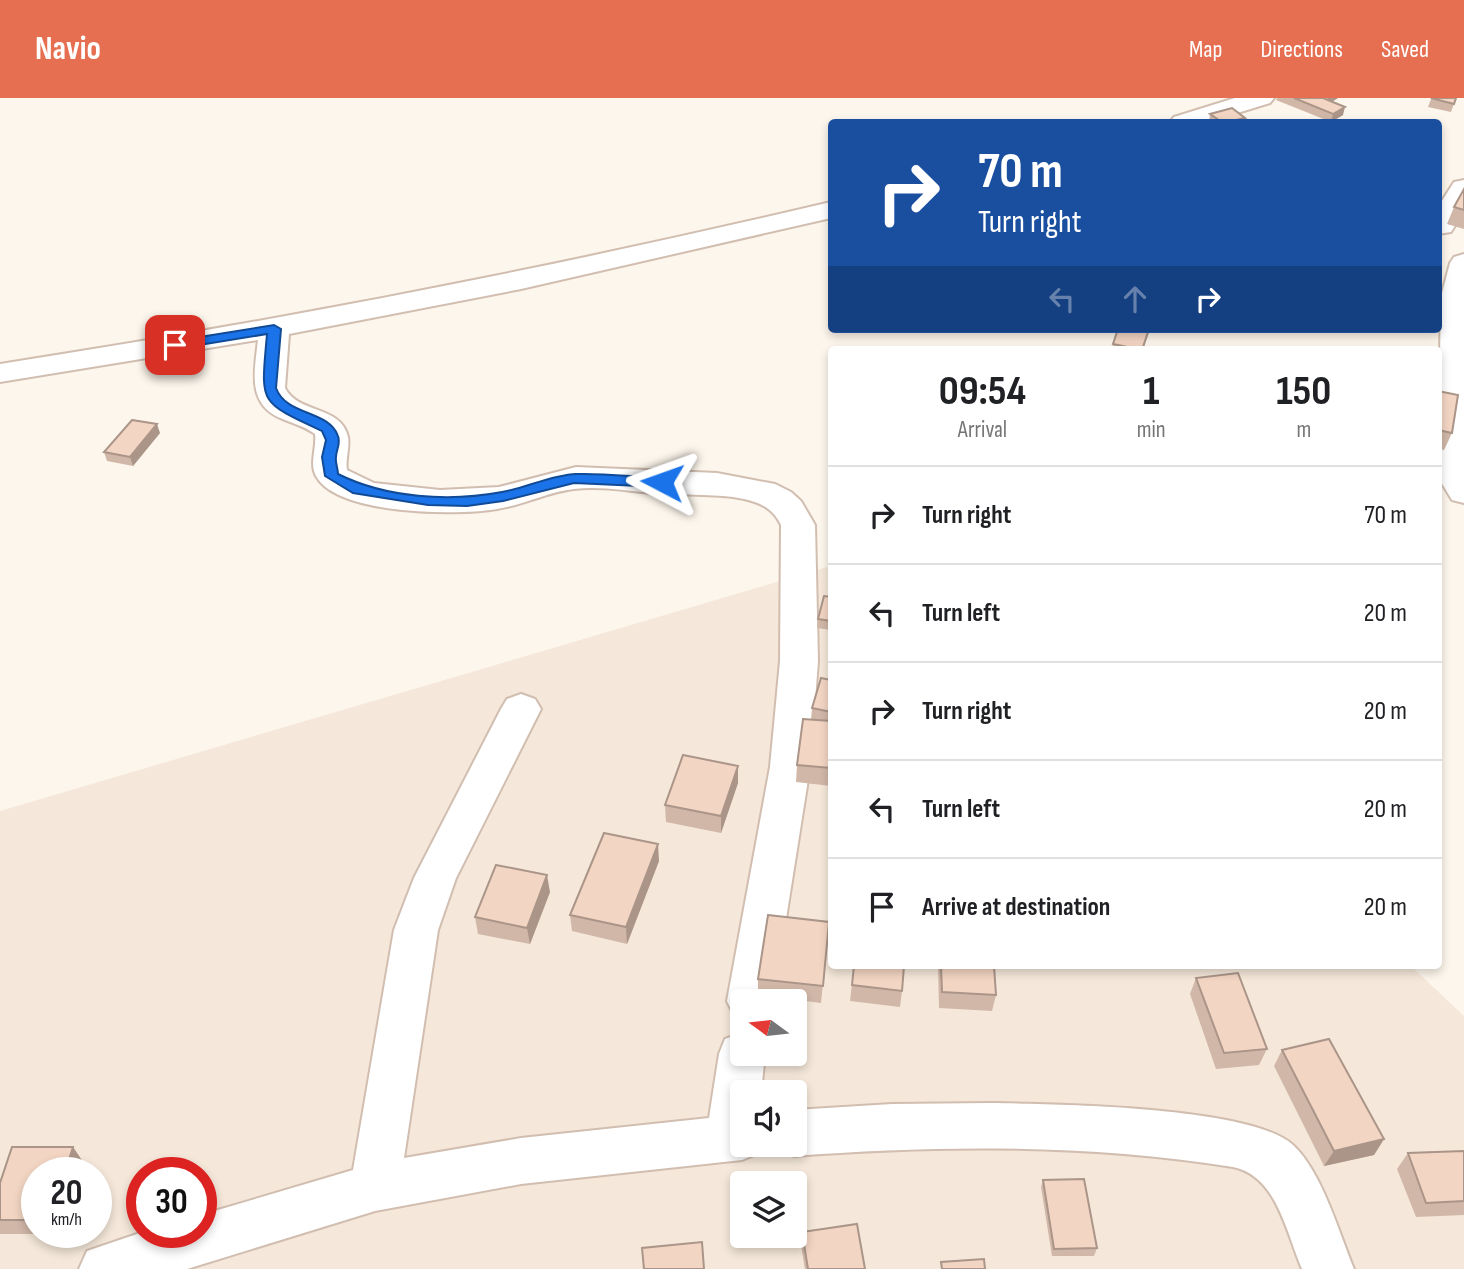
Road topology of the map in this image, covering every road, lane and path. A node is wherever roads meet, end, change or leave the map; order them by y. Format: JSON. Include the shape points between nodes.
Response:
{"nodes":[{"id":1,"x":1261,"y":98,"type":"edge"},
{"id":2,"x":1192,"y":119,"type":"edge"},
{"id":3,"x":1464,"y":188,"type":"edge"},
{"id":4,"x":828,"y":211,"type":"edge"},
{"id":5,"x":1448,"y":228,"type":"edge"},
{"id":6,"x":1464,"y":263,"type":"edge"},
{"id":7,"x":274,"y":329,"type":"junction"},
{"id":8,"x":0,"y":373,"type":"edge"},
{"id":9,"x":1464,"y":492,"type":"edge"},
{"id":10,"x":521,"y":709,"type":"dead end"},
{"id":11,"x":752,"y":989,"type":"edge"},
{"id":12,"x":807,"y":1132,"type":"edge"},
{"id":13,"x":730,"y":1139,"type":"edge"},
{"id":14,"x":375,"y":1188,"type":"junction"},
{"id":15,"x":105,"y":1269,"type":"edge"},
{"id":16,"x":1328,"y":1269,"type":"edge"}],
"edges":[{"from":1,"to":2,"type":"street"},
{"from":3,"to":5,"type":"street"},
{"from":4,"to":7,"type":"street","via":[[502,286]]},
{"from":6,"to":9,"type":"street","via":[[1456,297],[1454,475]]},
{"from":7,"to":8,"type":"street"},
{"from":7,"to":11,"type":"street","via":[[272,396],[288,411],[328,429],[333,440],[329,469],[348,486],[428,501],[467,502],[590,477],[752,489],[779,499],[793,512],[799,661],[790,766]]},
{"from":10,"to":14,"type":"street","via":[[435,878],[419,919]]},
{"from":12,"to":16,"type":"street","via":[[1024,1125],[1147,1133],[1242,1146],[1274,1160],[1287,1175]]},
{"from":13,"to":14,"type":"street","via":[[521,1161]]},
{"from":14,"to":15,"type":"street"}]}
